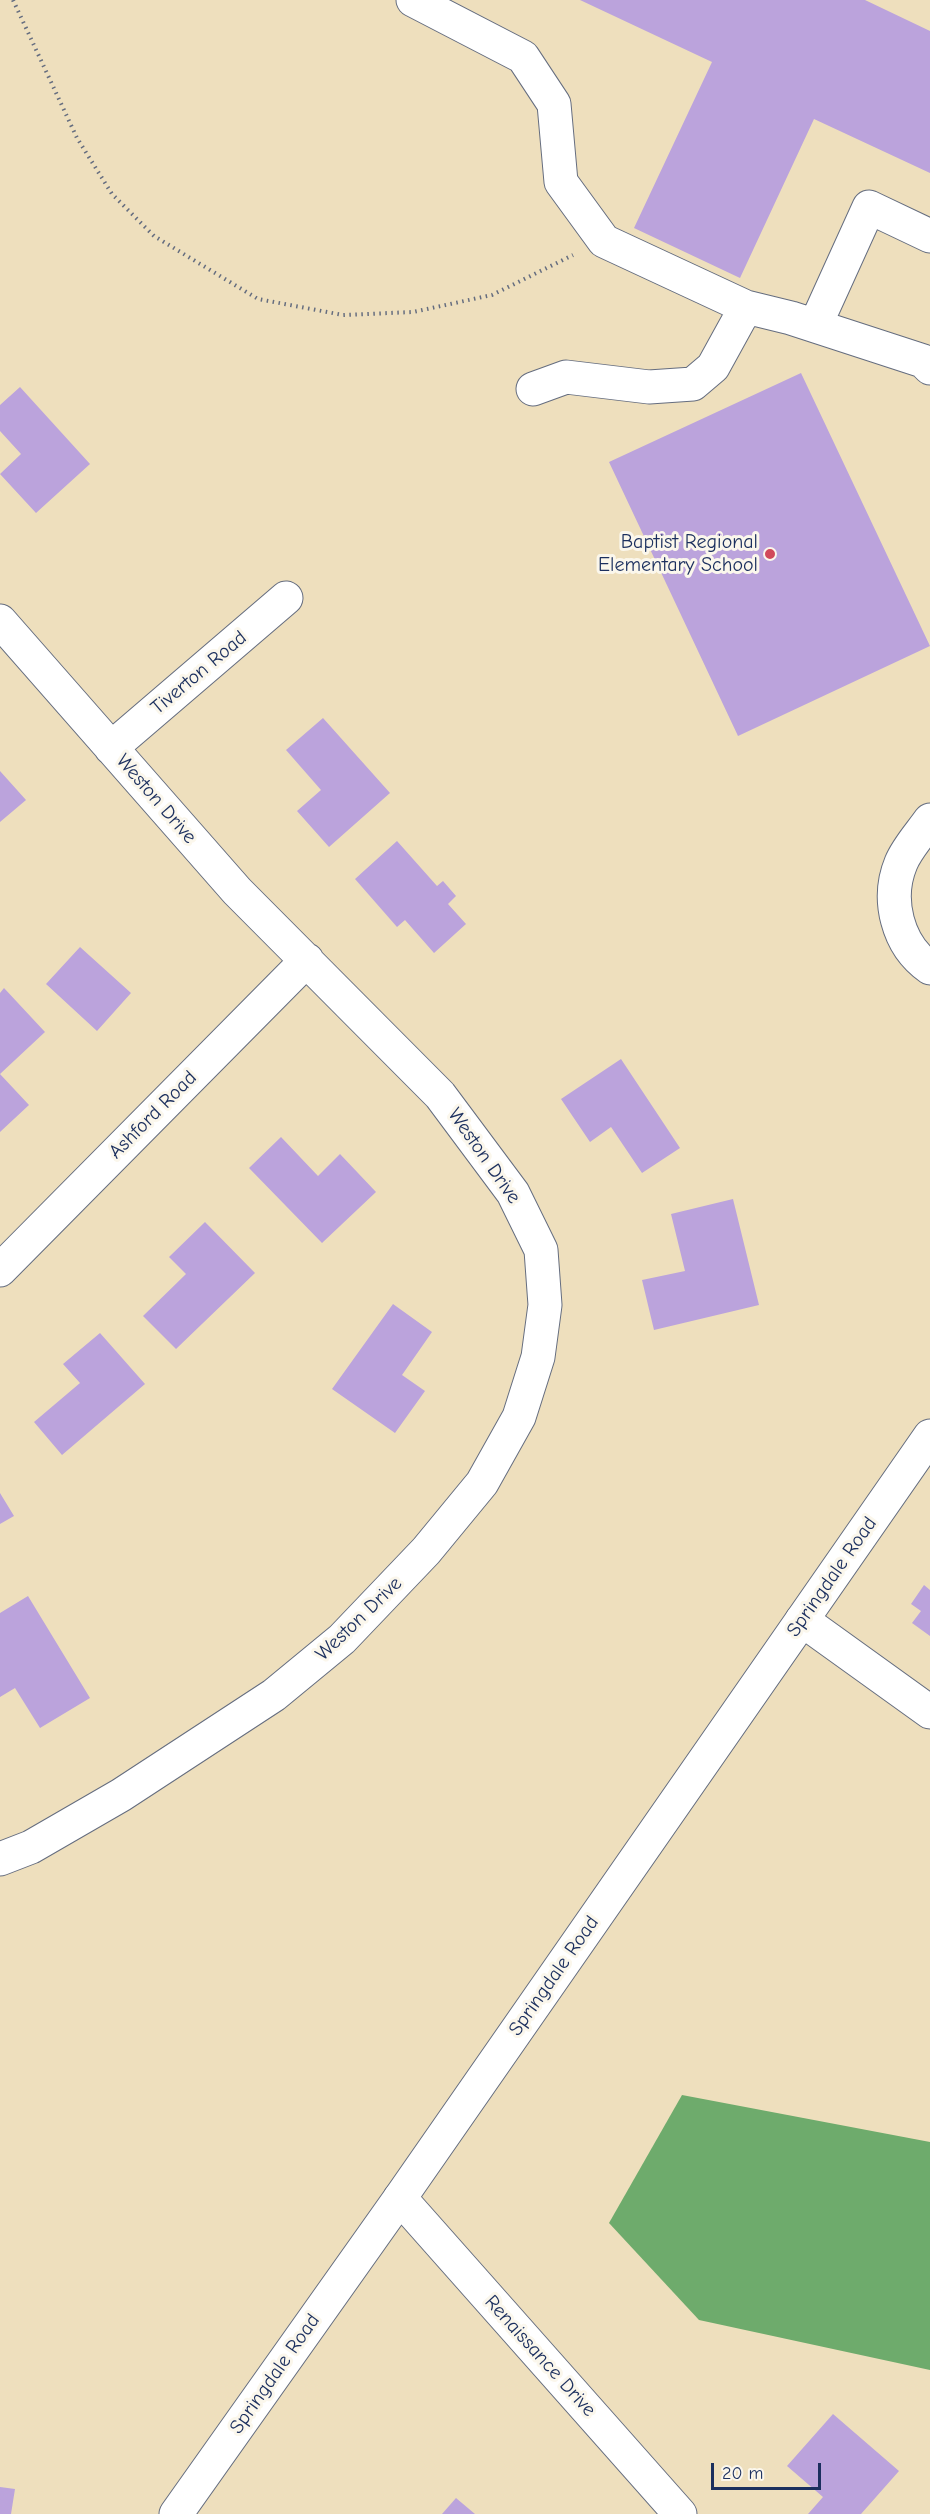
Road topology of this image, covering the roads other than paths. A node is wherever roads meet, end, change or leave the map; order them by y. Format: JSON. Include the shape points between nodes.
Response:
{"nodes":[{"id":1,"x":413,"y":0,"type":"edge"},
{"id":2,"x":930,"y":236,"type":"edge"},
{"id":3,"x":746,"y":307,"type":"junction"},
{"id":4,"x":815,"y":326,"type":"junction"},
{"id":5,"x":930,"y":368,"type":"edge"},
{"id":6,"x":533,"y":389,"type":"dead end"},
{"id":7,"x":286,"y":598,"type":"dead end"},
{"id":8,"x":0,"y":621,"type":"edge"},
{"id":9,"x":111,"y":747,"type":"junction"},
{"id":10,"x":930,"y":820,"type":"edge"},
{"id":11,"x":307,"y":960,"type":"junction"},
{"id":12,"x":930,"y":968,"type":"edge"},
{"id":13,"x":0,"y":1270,"type":"edge"},
{"id":14,"x":930,"y":1436,"type":"edge"},
{"id":15,"x":802,"y":1620,"type":"junction"},
{"id":16,"x":930,"y":1712,"type":"edge"},
{"id":17,"x":0,"y":1859,"type":"edge"},
{"id":18,"x":400,"y":2198,"type":"junction"},
{"id":19,"x":176,"y":2514,"type":"edge"},
{"id":20,"x":680,"y":2514,"type":"edge"}],
"edges":[{"from":1,"to":3,"type":"street","via":[[523,57],[554,104],[561,182],[604,240]]},
{"from":2,"to":4,"type":"street","via":[[869,207]]},
{"from":3,"to":4,"type":"street"},
{"from":3,"to":6,"type":"street","via":[[713,367],[693,384],[649,387],[566,376]]},
{"from":4,"to":5,"type":"street","via":[[923,361]]},
{"from":7,"to":9,"type":"street","name":"Tiverton Road"},
{"from":8,"to":9,"type":"street","name":"Weston Drive"},
{"from":9,"to":11,"type":"street","name":"Weston Drive","via":[[237,891]]},
{"from":10,"to":12,"type":"street","via":[[901,862],[895,887],[895,914],[904,940]]},
{"from":11,"to":13,"type":"street","name":"Ashford Road"},
{"from":11,"to":17,"type":"street","name":"Weston Drive","via":[[441,1095],[513,1193],[541,1250],[544,1315],[538,1357],[519,1417],[482,1483],[426,1551],[342,1639],[274,1695],[121,1795],[32,1847]]},
{"from":14,"to":15,"type":"street","name":"Springdale Road"},
{"from":15,"to":16,"type":"street"},
{"from":15,"to":18,"type":"street","name":"Springdale Road"},
{"from":18,"to":19,"type":"street","name":"Springdale Road"},
{"from":18,"to":20,"type":"street","name":"Renaissance Drive"}]}
